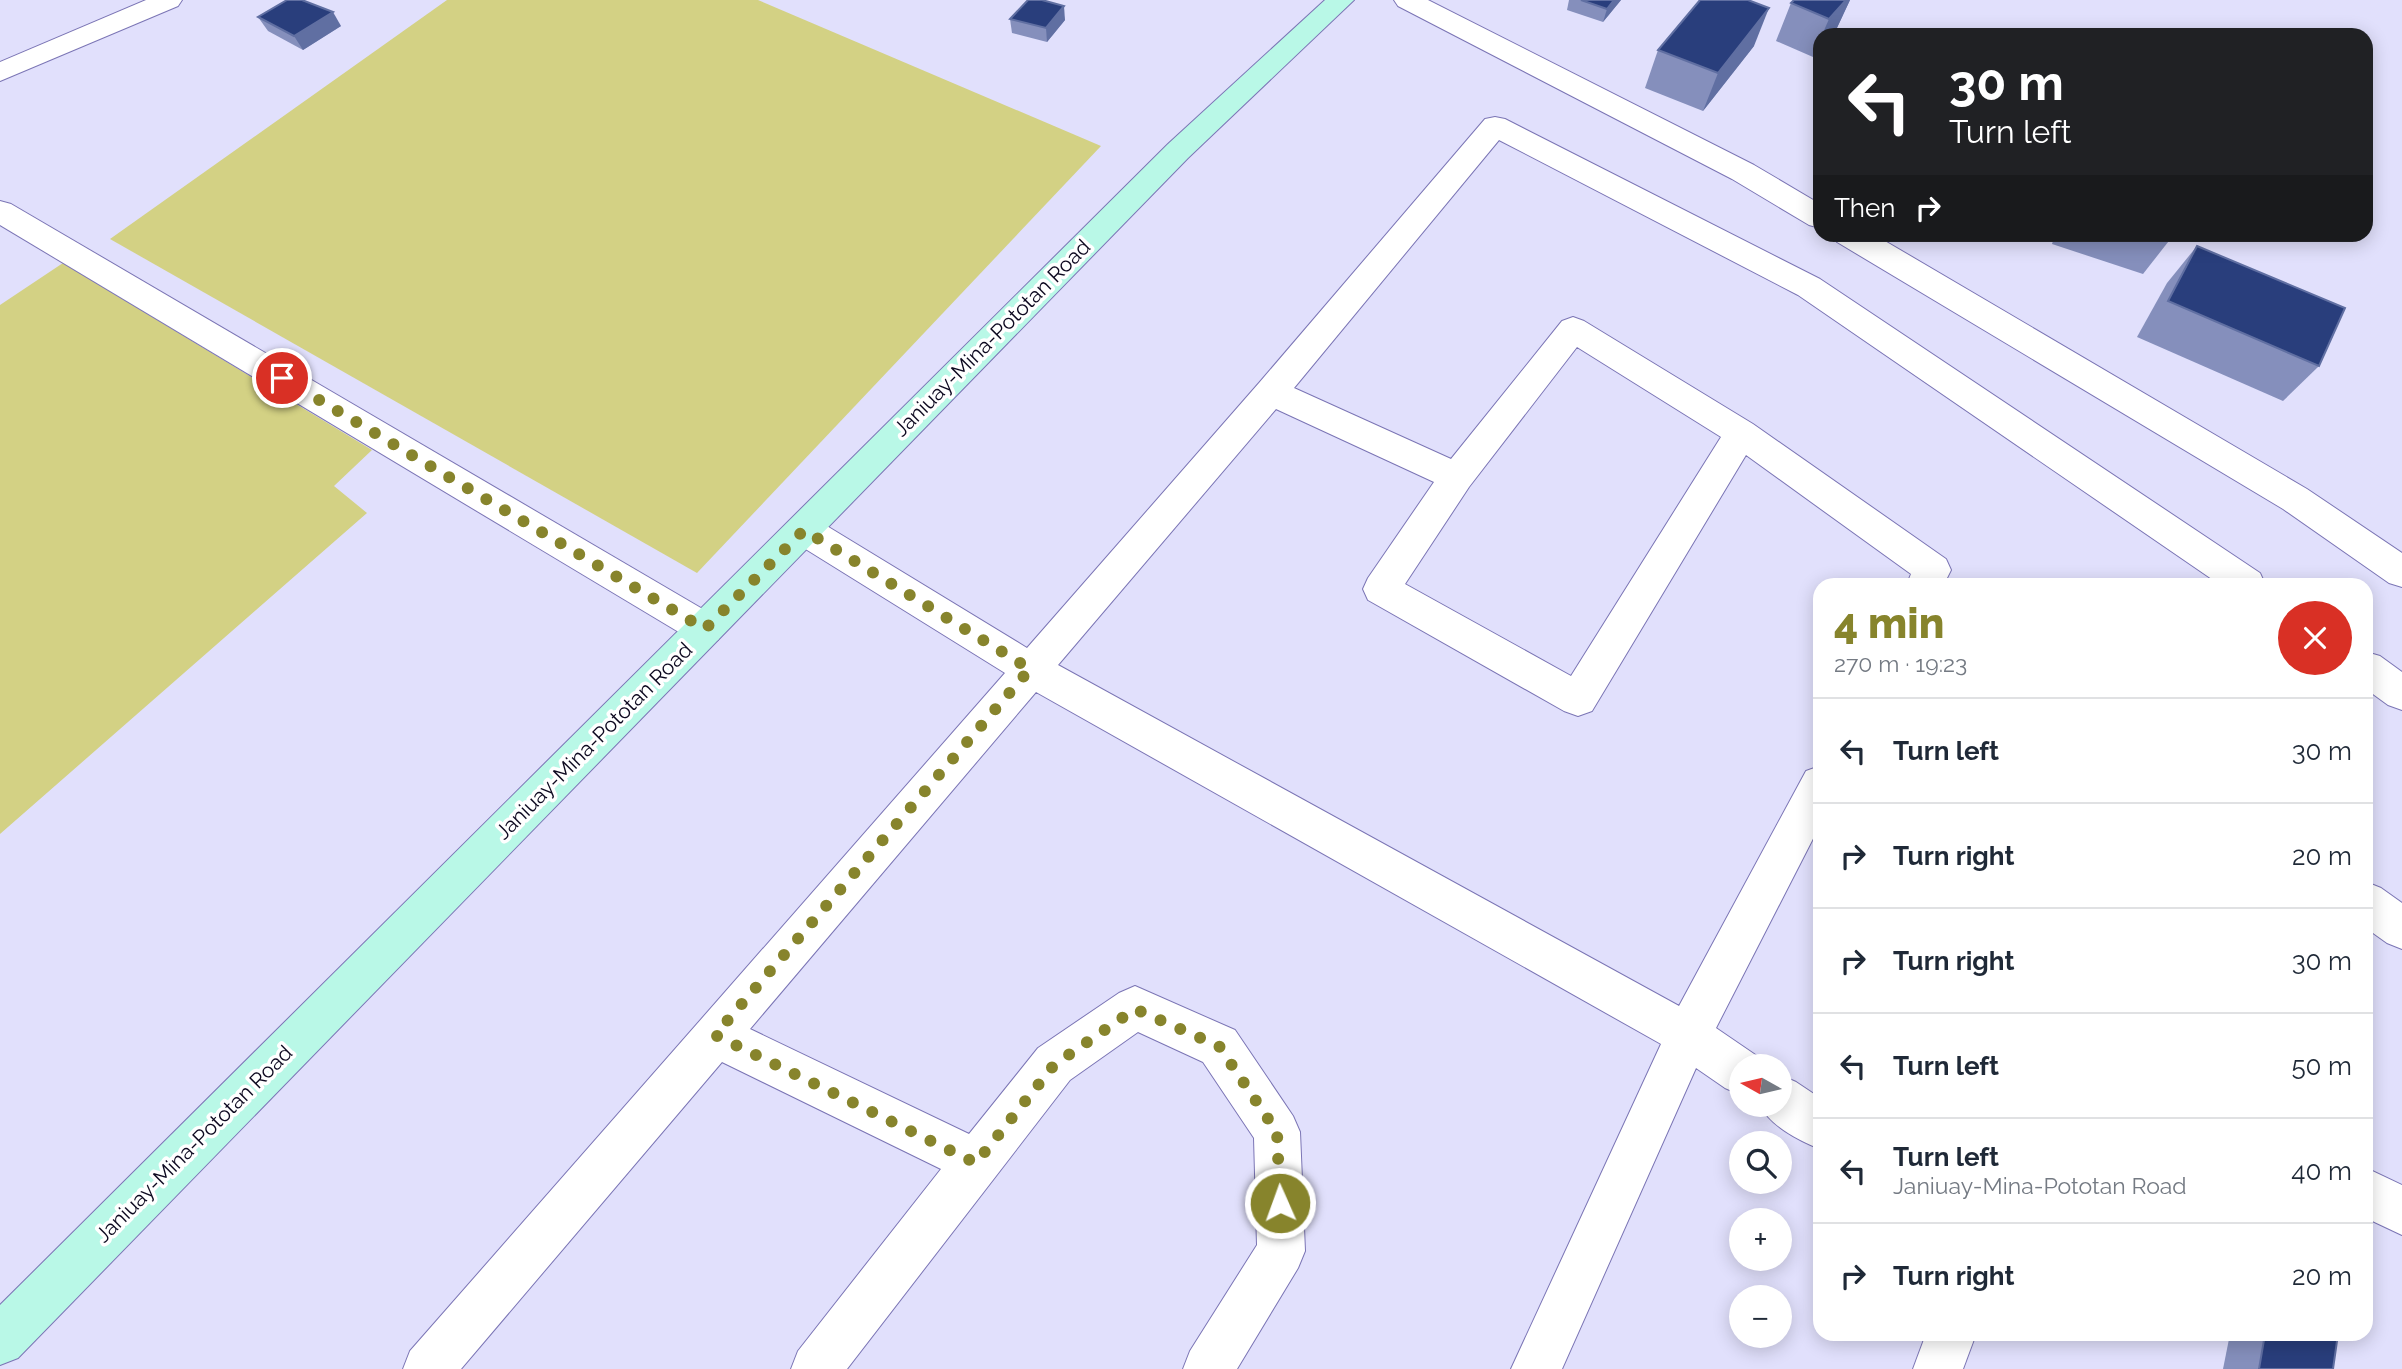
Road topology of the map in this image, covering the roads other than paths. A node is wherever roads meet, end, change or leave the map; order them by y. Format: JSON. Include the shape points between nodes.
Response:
{"nodes":[{"id":1,"x":169,"y":0,"type":"edge"},
{"id":2,"x":1341,"y":0,"type":"edge"},
{"id":3,"x":1407,"y":0,"type":"edge"},
{"id":4,"x":0,"y":72,"type":"edge"},
{"id":5,"x":0,"y":211,"type":"edge"},
{"id":6,"x":1813,"y":214,"type":"edge"},
{"id":7,"x":1861,"y":242,"type":"edge"},
{"id":8,"x":1271,"y":392,"type":"junction"},
{"id":9,"x":1741,"y":433,"type":"junction"},
{"id":10,"x":1458,"y":477,"type":"junction"},
{"id":11,"x":804,"y":530,"type":"junction"},
{"id":12,"x":2210,"y":572,"type":"edge"},
{"id":13,"x":2402,"y":572,"type":"edge"},
{"id":14,"x":1928,"y":578,"type":"edge"},
{"id":15,"x":2229,"y":578,"type":"edge"},
{"id":16,"x":705,"y":629,"type":"junction"},
{"id":17,"x":1030,"y":669,"type":"junction"},
{"id":18,"x":2373,"y":673,"type":"edge"},
{"id":19,"x":2402,"y":693,"type":"edge"},
{"id":20,"x":1813,"y":797,"type":"edge"},
{"id":21,"x":2373,"y":907,"type":"edge"},
{"id":22,"x":2402,"y":929,"type":"edge"},
{"id":23,"x":715,"y":1035,"type":"junction"},
{"id":24,"x":1688,"y":1035,"type":"junction"},
{"id":25,"x":1729,"y":1064,"type":"edge"},
{"id":26,"x":1792,"y":1106,"type":"edge"},
{"id":27,"x":1813,"y":1121,"type":"edge"},
{"id":28,"x":976,"y":1163,"type":"junction"},
{"id":29,"x":2373,"y":1196,"type":"edge"},
{"id":30,"x":2402,"y":1211,"type":"edge"},
{"id":31,"x":0,"y":1340,"type":"edge"},
{"id":32,"x":1948,"y":1341,"type":"edge"},
{"id":33,"x":428,"y":1369,"type":"edge"},
{"id":34,"x":816,"y":1369,"type":"edge"},
{"id":35,"x":1208,"y":1369,"type":"edge"},
{"id":36,"x":1536,"y":1369,"type":"edge"},
{"id":37,"x":1938,"y":1369,"type":"edge"}],
"edges":[{"from":1,"to":4,"type":"street"},
{"from":2,"to":11,"type":"main road","name":"Janiuay-Mina-Pototan Road","via":[[1178,150]]},
{"from":3,"to":6,"type":"street","via":[[1743,172]]},
{"from":5,"to":16,"type":"street"},
{"from":7,"to":13,"type":"street","via":[[2295,499]]},
{"from":8,"to":10,"type":"street"},
{"from":8,"to":12,"type":"street","via":[[1495,125],[1809,287]]},
{"from":8,"to":17,"type":"street"},
{"from":9,"to":10,"type":"street","via":[[1573,329]]},
{"from":9,"to":10,"type":"street","via":[[1578,699],[1381,589]]},
{"from":9,"to":14,"type":"street","via":[[1933,570]]},
{"from":11,"to":16,"type":"main road","name":"Janiuay-Mina-Pototan Road"},
{"from":11,"to":17,"type":"street"},
{"from":12,"to":15,"type":"street"},
{"from":16,"to":31,"type":"main road","name":"Janiuay-Mina-Pototan Road"},
{"from":17,"to":23,"type":"street"},
{"from":17,"to":24,"type":"street"},
{"from":18,"to":19,"type":"street"},
{"from":20,"to":24,"type":"street"},
{"from":21,"to":22,"type":"street"},
{"from":23,"to":28,"type":"street"},
{"from":23,"to":33,"type":"street"},
{"from":24,"to":25,"type":"street"},
{"from":24,"to":36,"type":"street"},
{"from":26,"to":27,"type":"street"},
{"from":28,"to":34,"type":"street"},
{"from":28,"to":35,"type":"street","via":[[1054,1065],[1135,1009],[1219,1046],[1277,1132],[1281,1251]]},
{"from":29,"to":30,"type":"street"},
{"from":32,"to":37,"type":"street"}]}
